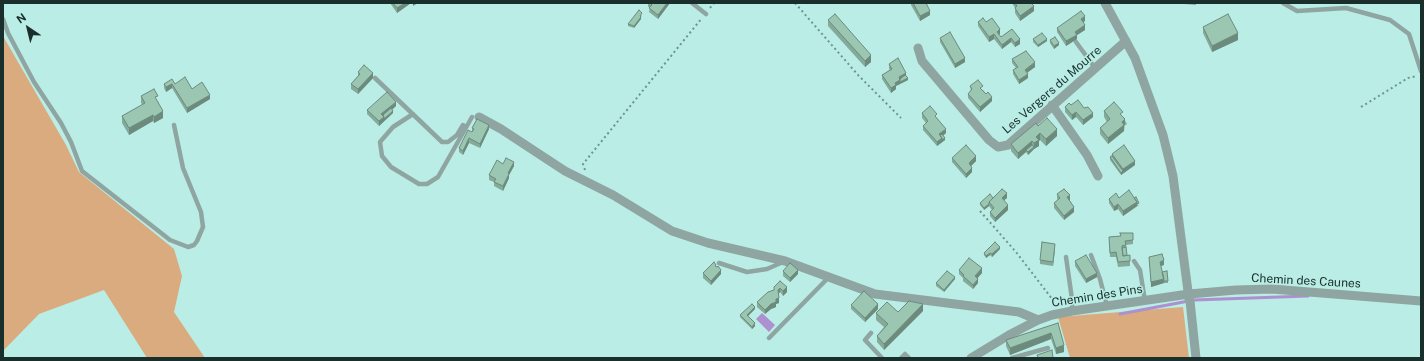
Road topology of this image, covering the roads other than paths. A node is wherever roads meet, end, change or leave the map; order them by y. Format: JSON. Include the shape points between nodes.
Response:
{"nodes":[{"id":1,"x":692,"y":3,"type":"edge"},
{"id":2,"x":1106,"y":3,"type":"edge"},
{"id":3,"x":1283,"y":3,"type":"edge"},
{"id":4,"x":706,"y":14,"type":"road end"},
{"id":5,"x":3,"y":19,"type":"edge"},
{"id":6,"x":1126,"y":41,"type":"junction"},
{"id":7,"x":1076,"y":42,"type":"edge"},
{"id":8,"x":918,"y":48,"type":"dead end"},
{"id":9,"x":1095,"y":68,"type":"junction"},
{"id":10,"x":1421,"y":71,"type":"edge"},
{"id":11,"x":375,"y":78,"type":"dead end"},
{"id":12,"x":1052,"y":105,"type":"junction"},
{"id":13,"x":413,"y":114,"type":"junction"},
{"id":14,"x":476,"y":117,"type":"junction"},
{"id":15,"x":174,"y":125,"type":"dead end"},
{"id":16,"x":1098,"y":176,"type":"dead end"},
{"id":17,"x":1091,"y":255,"type":"dead end"},
{"id":18,"x":1066,"y":257,"type":"dead end"},
{"id":19,"x":785,"y":261,"type":"junction"},
{"id":20,"x":1134,"y":261,"type":"dead end"},
{"id":21,"x":718,"y":263,"type":"dead end"},
{"id":22,"x":828,"y":277,"type":"junction"},
{"id":23,"x":1189,"y":298,"type":"junction"},
{"id":24,"x":1145,"y":300,"type":"junction"},
{"id":25,"x":1421,"y":301,"type":"edge"},
{"id":26,"x":1107,"y":306,"type":"junction"},
{"id":27,"x":1072,"y":311,"type":"junction"},
{"id":28,"x":1038,"y":320,"type":"junction"},
{"id":29,"x":871,"y":333,"type":"dead end"},
{"id":30,"x":769,"y":338,"type":"dead end"},
{"id":31,"x":1048,"y":348,"type":"dead end"},
{"id":32,"x":882,"y":358,"type":"edge"},
{"id":33,"x":901,"y":358,"type":"edge"},
{"id":34,"x":909,"y":358,"type":"edge"},
{"id":35,"x":971,"y":358,"type":"edge"},
{"id":36,"x":1012,"y":358,"type":"edge"},
{"id":37,"x":1196,"y":358,"type":"edge"}],
"edges":[{"from":1,"to":4,"type":"lane"},
{"from":2,"to":6,"type":"street"},
{"from":3,"to":10,"type":"lane","via":[[1297,11],[1346,8],[1390,20],[1409,34]]},
{"from":5,"to":15,"type":"lane","via":[[34,82],[71,142],[82,171],[170,240],[188,247],[197,241],[203,227],[183,168]]},
{"from":6,"to":9,"type":"street","name":"Les Vergers du Mourre"},
{"from":6,"to":23,"type":"street","via":[[1135,58],[1163,135],[1173,176]]},
{"from":7,"to":9,"type":"lane"},
{"from":8,"to":12,"type":"street","name":"Les Vergers du Mourre","via":[[922,61],[989,140],[998,147],[1008,145]]},
{"from":9,"to":12,"type":"street","name":"Les Vergers du Mourre"},
{"from":11,"to":13,"type":"lane"},
{"from":12,"to":16,"type":"street"},
{"from":13,"to":14,"type":"lane","via":[[442,142],[448,142],[457,135],[466,121]]},
{"from":13,"to":14,"type":"lane","via":[[393,127],[380,142],[382,156],[391,166],[419,184],[427,184],[438,177]]},
{"from":14,"to":19,"type":"street","via":[[501,129],[566,171],[613,195],[672,231],[708,243]]},
{"from":17,"to":26,"type":"lane"},
{"from":18,"to":27,"type":"lane"},
{"from":19,"to":21,"type":"lane","via":[[767,269],[747,272]]},
{"from":19,"to":22,"type":"street"},
{"from":20,"to":24,"type":"lane","via":[[1140,270]]},
{"from":22,"to":28,"type":"street","via":[[875,294],[1019,312]]},
{"from":22,"to":30,"type":"lane"},
{"from":23,"to":24,"type":"street","name":"Chemin des Pins"},
{"from":23,"to":25,"type":"street","name":"Chemin des Caunes","via":[[1236,290],[1272,289]]},
{"from":23,"to":37,"type":"street"},
{"from":24,"to":26,"type":"street","name":"Chemin des Pins"},
{"from":26,"to":27,"type":"street","name":"Chemin des Pins"},
{"from":27,"to":28,"type":"street","name":"Chemin des Pins"},
{"from":28,"to":35,"type":"street","name":"Chemin des Pins"},
{"from":29,"to":32,"type":"lane","via":[[865,340]]},
{"from":31,"to":36,"type":"lane"},
{"from":33,"to":34,"type":"lane","via":[[905,354]]}]}
